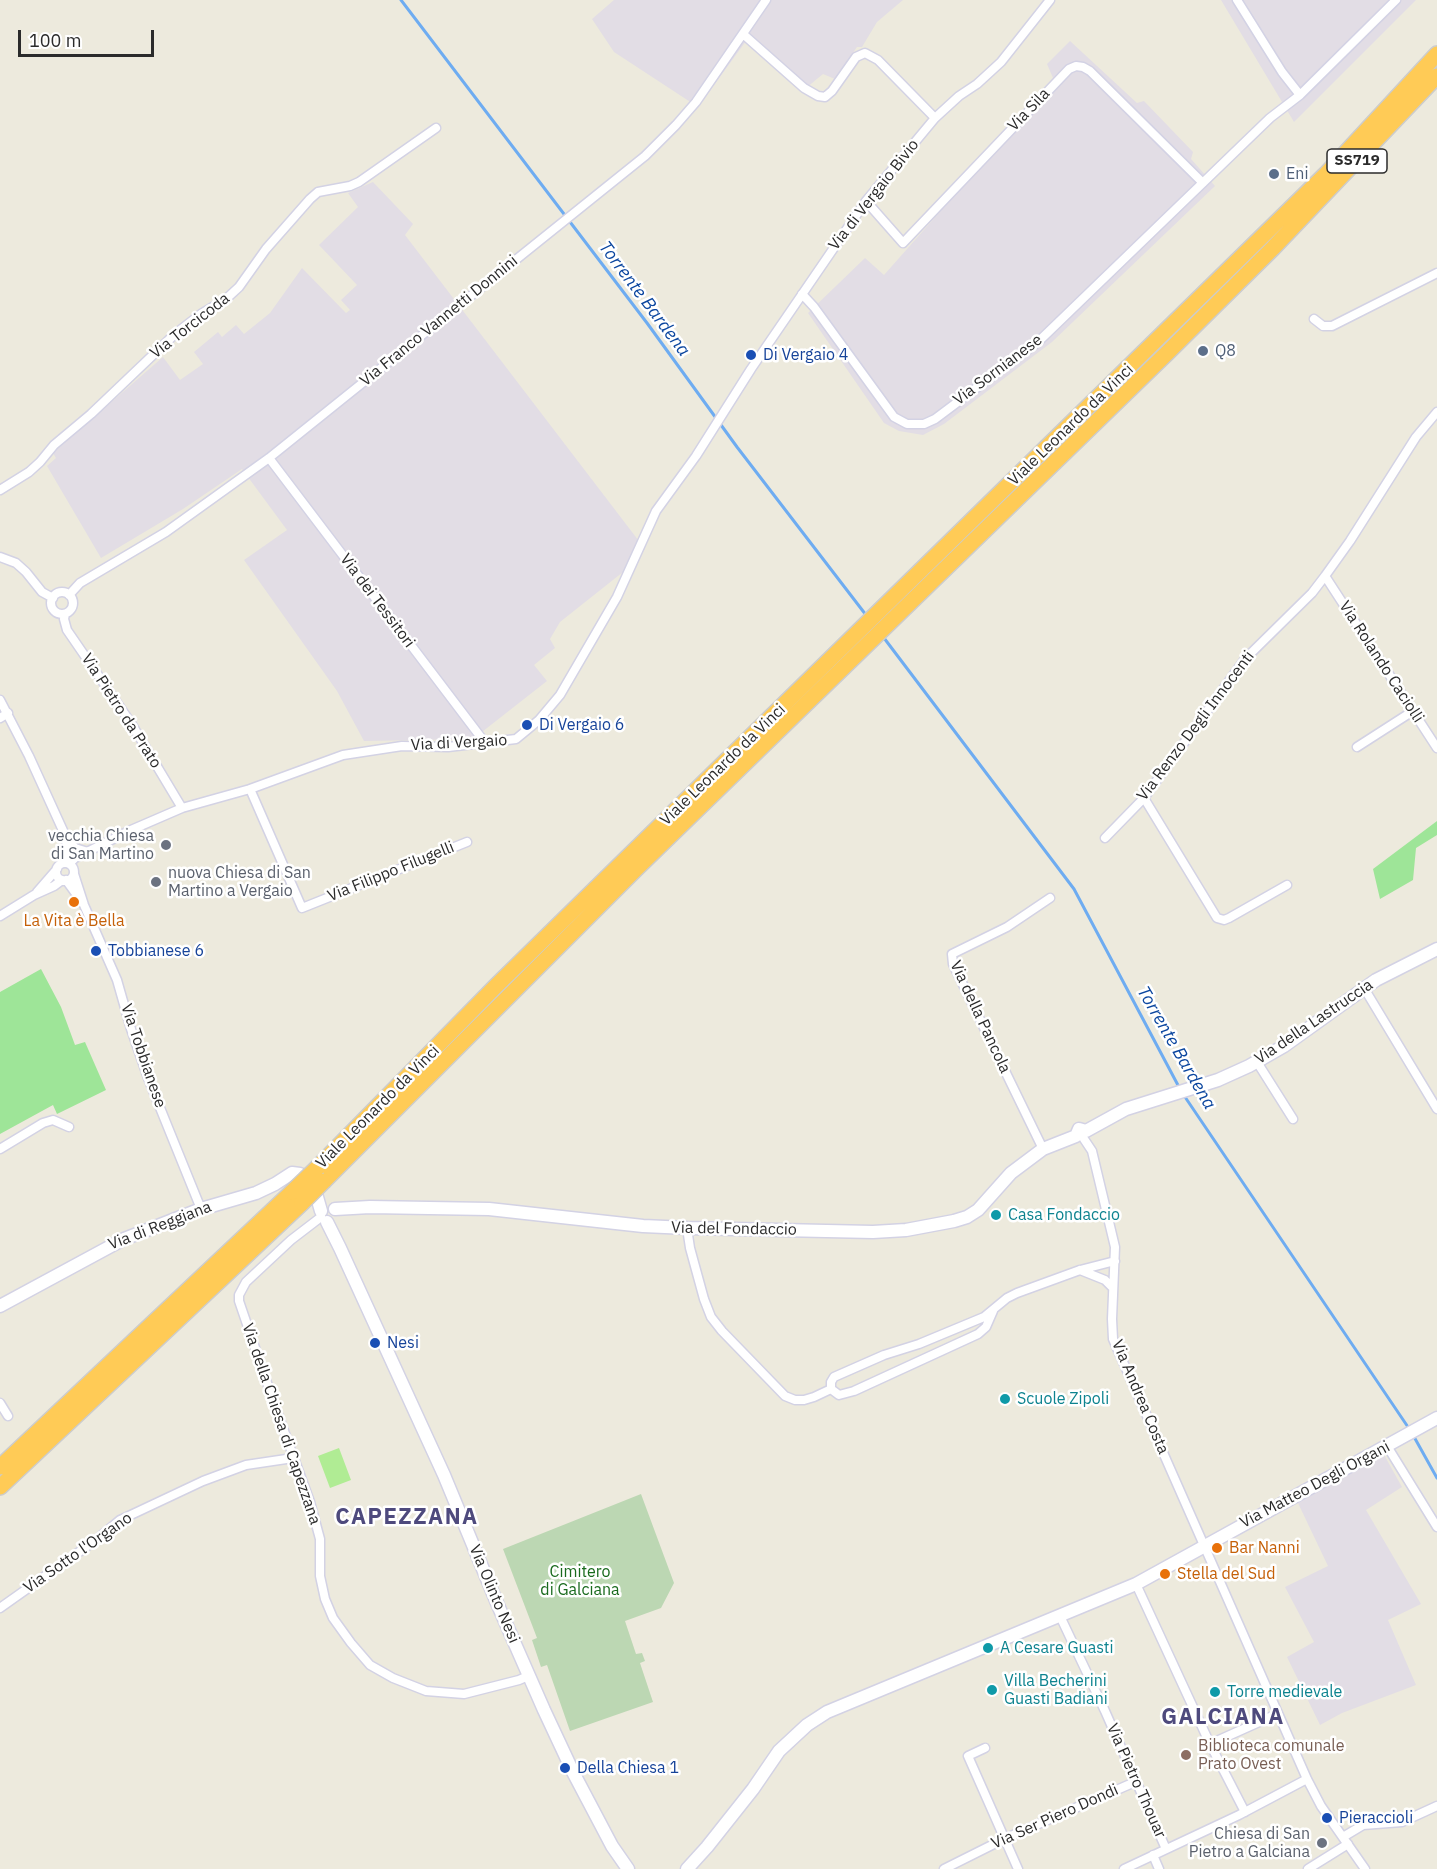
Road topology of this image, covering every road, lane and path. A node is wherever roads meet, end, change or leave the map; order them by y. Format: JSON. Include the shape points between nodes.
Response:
{"nodes":[{"id":1,"x":766,"y":0,"type":"edge"},
{"id":2,"x":1050,"y":0,"type":"edge"},
{"id":3,"x":1238,"y":0,"type":"edge"},
{"id":4,"x":1396,"y":0,"type":"edge"},
{"id":5,"x":743,"y":34,"type":"junction"},
{"id":6,"x":1437,"y":54,"type":"edge"},
{"id":7,"x":1437,"y":76,"type":"edge"},
{"id":8,"x":1437,"y":89,"type":"edge"},
{"id":9,"x":1300,"y":95,"type":"junction"},
{"id":10,"x":934,"y":118,"type":"junction"},
{"id":11,"x":436,"y":128,"type":"dead end"},
{"id":12,"x":1367,"y":151,"type":"junction"},
{"id":13,"x":1203,"y":183,"type":"junction"},
{"id":14,"x":866,"y":201,"type":"junction"},
{"id":15,"x":1437,"y":273,"type":"edge"},
{"id":16,"x":802,"y":294,"type":"junction"},
{"id":17,"x":1314,"y":319,"type":"dead end"},
{"id":18,"x":724,"y":411,"type":"joint"},
{"id":19,"x":1437,"y":412,"type":"edge"},
{"id":20,"x":269,"y":458,"type":"junction"},
{"id":21,"x":0,"y":490,"type":"edge"},
{"id":22,"x":0,"y":557,"type":"edge"},
{"id":23,"x":1325,"y":576,"type":"junction"},
{"id":24,"x":69,"y":595,"type":"junction"},
{"id":25,"x":53,"y":598,"type":"junction"},
{"id":26,"x":65,"y":614,"type":"junction"},
{"id":27,"x":0,"y":700,"type":"edge"},
{"id":28,"x":1413,"y":711,"type":"junction"},
{"id":29,"x":4,"y":716,"type":"edge"},
{"id":30,"x":486,"y":744,"type":"junction"},
{"id":31,"x":1357,"y":747,"type":"dead end"},
{"id":32,"x":1437,"y":748,"type":"edge"},
{"id":33,"x":250,"y":789,"type":"junction"},
{"id":34,"x":1144,"y":798,"type":"junction"},
{"id":35,"x":182,"y":808,"type":"junction"},
{"id":36,"x":64,"y":835,"type":"junction"},
{"id":37,"x":1105,"y":838,"type":"dead end"},
{"id":38,"x":467,"y":842,"type":"dead end"},
{"id":39,"x":88,"y":852,"type":"junction"},
{"id":40,"x":68,"y":863,"type":"junction"},
{"id":41,"x":57,"y":869,"type":"junction"},
{"id":42,"x":74,"y":874,"type":"junction"},
{"id":43,"x":64,"y":880,"type":"junction"},
{"id":44,"x":1287,"y":885,"type":"dead end"},
{"id":45,"x":34,"y":894,"type":"junction"},
{"id":46,"x":1050,"y":898,"type":"dead end"},
{"id":47,"x":84,"y":904,"type":"junction"},
{"id":48,"x":0,"y":916,"type":"edge"},
{"id":49,"x":1437,"y":949,"type":"edge"},
{"id":50,"x":1364,"y":988,"type":"junction"},
{"id":51,"x":1257,"y":1062,"type":"junction"},
{"id":52,"x":1163,"y":1096,"type":"joint"},
{"id":53,"x":1437,"y":1109,"type":"edge"},
{"id":54,"x":1293,"y":1119,"type":"dead end"},
{"id":55,"x":69,"y":1127,"type":"dead end"},
{"id":56,"x":1082,"y":1135,"type":"junction"},
{"id":57,"x":0,"y":1149,"type":"edge"},
{"id":58,"x":1043,"y":1149,"type":"junction"},
{"id":59,"x":321,"y":1174,"type":"junction"},
{"id":60,"x":297,"y":1198,"type":"junction"},
{"id":61,"x":201,"y":1209,"type":"junction"},
{"id":62,"x":329,"y":1215,"type":"junction"},
{"id":63,"x":687,"y":1228,"type":"junction"},
{"id":64,"x":1115,"y":1261,"type":"junction"},
{"id":65,"x":1080,"y":1270,"type":"junction"},
{"id":66,"x":1113,"y":1288,"type":"junction"},
{"id":67,"x":0,"y":1306,"type":"edge"},
{"id":68,"x":993,"y":1311,"type":"junction"},
{"id":69,"x":975,"y":1321,"type":"junction"},
{"id":70,"x":978,"y":1334,"type":"junction"},
{"id":71,"x":831,"y":1389,"type":"junction"},
{"id":72,"x":0,"y":1403,"type":"edge"},
{"id":73,"x":8,"y":1416,"type":"dead end"},
{"id":74,"x":1437,"y":1418,"type":"edge"},
{"id":75,"x":1387,"y":1446,"type":"junction"},
{"id":76,"x":293,"y":1458,"type":"junction"},
{"id":77,"x":0,"y":1467,"type":"edge"},
{"id":78,"x":0,"y":1487,"type":"edge"},
{"id":79,"x":1437,"y":1527,"type":"edge"},
{"id":80,"x":1203,"y":1545,"type":"junction"},
{"id":81,"x":1136,"y":1584,"type":"junction"},
{"id":82,"x":0,"y":1608,"type":"edge"},
{"id":83,"x":1060,"y":1616,"type":"junction"},
{"id":84,"x":528,"y":1676,"type":"junction"},
{"id":85,"x":1277,"y":1714,"type":"junction"},
{"id":86,"x":1210,"y":1744,"type":"junction"},
{"id":87,"x":985,"y":1748,"type":"dead end"},
{"id":88,"x":1307,"y":1779,"type":"junction"},
{"id":89,"x":1135,"y":1782,"type":"junction"},
{"id":90,"x":1437,"y":1806,"type":"edge"},
{"id":91,"x":1245,"y":1812,"type":"junction"},
{"id":92,"x":1004,"y":1839,"type":"junction"},
{"id":93,"x":1345,"y":1841,"type":"junction"},
{"id":94,"x":1166,"y":1849,"type":"junction"},
{"id":95,"x":1153,"y":1856,"type":"junction"},
{"id":96,"x":628,"y":1869,"type":"edge"},
{"id":97,"x":687,"y":1869,"type":"edge"},
{"id":98,"x":944,"y":1869,"type":"edge"},
{"id":99,"x":1018,"y":1869,"type":"edge"},
{"id":100,"x":1124,"y":1869,"type":"edge"},
{"id":101,"x":1159,"y":1869,"type":"edge"},
{"id":102,"x":1309,"y":1869,"type":"edge"},
{"id":103,"x":1365,"y":1869,"type":"edge"}],
"edges":[{"from":1,"to":5,"type":"street","name":"Via Franco Vannetti Donnini"},
{"from":2,"to":10,"type":"street","name":"Via di Vergaio Bivio","via":[[1001,62]]},
{"from":3,"to":9,"type":"street"},
{"from":4,"to":9,"type":"street","name":"Via Sornianese"},
{"from":5,"to":10,"type":"street","via":[[818,96],[825,97],[832,91],[856,57],[865,53],[878,60]]},
{"from":5,"to":20,"type":"street","name":"Via Franco Vannetti Donnini","via":[[707,87],[645,156]]},
{"from":6,"to":59,"type":"highway","name":"Viale Leonardo da Vinci","via":[[1326,174],[497,986]]},
{"from":7,"to":12,"type":"highway","name":"Viale Leonardo da Vinci","number":"SS719"},
{"from":8,"to":12,"type":"highway"},
{"from":9,"to":13,"type":"street","name":"Via Sornianese","via":[[1270,118]]},
{"from":10,"to":14,"type":"street","name":"Via di Vergaio Bivio"},
{"from":11,"to":21,"type":"street","name":"Via Torcicoda","via":[[359,182],[318,192],[266,249],[239,287],[175,334],[34,467]]},
{"from":12,"to":59,"type":"highway","name":"Viale Leonardo da Vinci","number":"SS719","via":[[1167,353]]},
{"from":13,"to":14,"type":"street","name":"Via Sila","via":[[1090,71],[1076,66],[903,243]]},
{"from":13,"to":16,"type":"street","name":"Via Sornianese","via":[[1039,341],[924,424],[907,424],[894,417]]},
{"from":14,"to":16,"type":"street","name":"Via di Vergaio Bivio"},
{"from":15,"to":17,"type":"street","via":[[1332,326],[1323,326]]},
{"from":16,"to":18,"type":"street","name":"Via di Vergaio Bivio"},
{"from":18,"to":30,"type":"street","name":"Via di Vergaio","via":[[656,511],[617,597],[560,695],[516,739]]},
{"from":19,"to":23,"type":"street","name":"Via Renzo Degli Innocenti","via":[[1416,437]]},
{"from":20,"to":24,"type":"street","name":"Via Franco Vannetti Donnini","via":[[166,532],[80,583]]},
{"from":20,"to":30,"type":"street","name":"Via dei Tessitori"},
{"from":22,"to":25,"type":"street","via":[[16,563],[42,592]]},
{"from":23,"to":28,"type":"street","name":"Via Rolando Caciolli"},
{"from":23,"to":34,"type":"street","name":"Via Renzo Degli Innocenti","via":[[1245,659]]},
{"from":24,"to":25,"type":"street","via":[[60,593]]},
{"from":24,"to":26,"type":"street","via":[[73,604]]},
{"from":25,"to":26,"type":"street","via":[[53,609]]},
{"from":26,"to":35,"type":"street","name":"Via Pietro da Prato","via":[[67,630],[131,723]]},
{"from":27,"to":29,"type":"street"},
{"from":28,"to":31,"type":"street"},
{"from":28,"to":32,"type":"street","name":"Via Rolando Caciolli"},
{"from":29,"to":36,"type":"street"},
{"from":30,"to":33,"type":"street","name":"Via di Vergaio","via":[[370,749]]},
{"from":33,"to":35,"type":"street","name":"Via di Vergaio"},
{"from":33,"to":38,"type":"street","name":"Via Filippo Filugelli","via":[[302,908]]},
{"from":34,"to":37,"type":"street","name":"Via Renzo Degli Innocenti"},
{"from":34,"to":44,"type":"street","via":[[1217,918],[1229,918]]},
{"from":35,"to":39,"type":"street","name":"Via di Vergaio"},
{"from":36,"to":39,"type":"street","via":[[75,848]]},
{"from":36,"to":40,"type":"street"},
{"from":39,"to":40,"type":"street","name":"Via di Vergaio"},
{"from":40,"to":41,"type":"street","name":"Via di Vergaio"},
{"from":40,"to":42,"type":"street"},
{"from":41,"to":43,"type":"street","via":[[57,876]]},
{"from":41,"to":45,"type":"street","name":"Via di Vergaio"},
{"from":42,"to":43,"type":"street","name":"Via di Vergaio"},
{"from":42,"to":47,"type":"street","name":"Via Tobbianese"},
{"from":43,"to":45,"type":"street","name":"Via di Vergaio"},
{"from":43,"to":47,"type":"street","name":"Via Tobbianese"},
{"from":45,"to":48,"type":"street","name":"Via di Vergaio"},
{"from":46,"to":58,"type":"street","name":"Via della Pancola","via":[[1007,927],[952,954],[953,964]]},
{"from":47,"to":61,"type":"street","name":"Via Tobbianese","via":[[117,980],[148,1078]]},
{"from":49,"to":50,"type":"street","name":"Via della Lastruccia"},
{"from":50,"to":51,"type":"street","name":"Via della Lastruccia"},
{"from":50,"to":53,"type":"street"},
{"from":51,"to":52,"type":"street","name":"Via della Lastruccia"},
{"from":51,"to":54,"type":"street"},
{"from":52,"to":56,"type":"street","name":"Via del Fondaccio","via":[[1126,1109]]},
{"from":55,"to":57,"type":"street","via":[[53,1120],[43,1123]]},
{"from":56,"to":58,"type":"street","name":"Via del Fondaccio"},
{"from":56,"to":64,"type":"street","name":"Via Andrea Costa","via":[[1092,1151]]},
{"from":58,"to":63,"type":"street","name":"Via del Fondaccio","via":[[1011,1173],[978,1210],[954,1221],[873,1232]]},
{"from":59,"to":60,"type":"highway","name":"Viale Leonardo da Vinci","bridge":true},
{"from":60,"to":77,"type":"highway","name":"Viale Leonardo da Vinci"},
{"from":60,"to":78,"type":"highway","name":"Viale Leonardo da Vinci"},
{"from":61,"to":62,"type":"street","name":"Via di Reggiana","via":[[256,1193],[296,1173]]},
{"from":61,"to":67,"type":"street","name":"Via di Reggiana","via":[[105,1248]]},
{"from":62,"to":63,"type":"street","name":"Via del Fondaccio","via":[[362,1208],[489,1209]]},
{"from":62,"to":76,"type":"street","name":"Via della Chiesa di Capezzana","via":[[297,1235],[246,1282],[239,1295]]},
{"from":62,"to":84,"type":"street","name":"Via Olinto Nesi","via":[[336,1242],[444,1475]]},
{"from":63,"to":71,"type":"street","via":[[704,1299],[722,1331],[785,1396],[804,1400]]},
{"from":64,"to":65,"type":"street"},
{"from":64,"to":66,"type":"street","name":"Via Andrea Costa"},
{"from":65,"to":66,"type":"street","via":[[1105,1280]]},
{"from":65,"to":68,"type":"street","via":[[1017,1293]]},
{"from":66,"to":80,"type":"street","name":"Via Andrea Costa","via":[[1113,1339]]},
{"from":68,"to":69,"type":"street"},
{"from":68,"to":70,"type":"street"},
{"from":69,"to":70,"type":"street","via":[[979,1324]]},
{"from":69,"to":71,"type":"street","via":[[845,1371],[834,1377]]},
{"from":70,"to":71,"type":"street","via":[[854,1391],[839,1395]]},
{"from":72,"to":73,"type":"street"},
{"from":74,"to":75,"type":"street","name":"Via Matteo Degli Organi"},
{"from":75,"to":79,"type":"street"},
{"from":75,"to":80,"type":"street","name":"Via Matteo Degli Organi"},
{"from":76,"to":82,"type":"street","name":"Via Sotto l'Organo","via":[[246,1465],[135,1513]]},
{"from":76,"to":84,"type":"street","name":"Via della Chiesa di Capezzana","via":[[320,1539],[320,1576],[325,1599],[333,1618],[370,1665],[426,1691],[445,1693],[464,1694]]},
{"from":80,"to":81,"type":"street","name":"Via Matteo Degli Organi"},
{"from":80,"to":85,"type":"street","name":"Via Andrea Costa"},
{"from":81,"to":83,"type":"street","name":"Via Matteo Degli Organi"},
{"from":81,"to":86,"type":"street"},
{"from":83,"to":89,"type":"street","name":"Via Pietro Thouar"},
{"from":83,"to":97,"type":"street","name":"Via Matteo Degli Organi","via":[[826,1712],[779,1751]]},
{"from":84,"to":96,"type":"street","name":"Via Olinto Nesi","via":[[573,1772]]},
{"from":85,"to":86,"type":"street"},
{"from":85,"to":88,"type":"street","name":"Via Andrea Costa"},
{"from":86,"to":91,"type":"street"},
{"from":87,"to":92,"type":"street","via":[[968,1756]]},
{"from":88,"to":91,"type":"street"},
{"from":88,"to":93,"type":"street","name":"Via Andrea Costa"},
{"from":89,"to":92,"type":"street","name":"Via Ser Piero Dondi"},
{"from":89,"to":94,"type":"street","name":"Via Pietro Thouar"},
{"from":90,"to":93,"type":"street","via":[[1401,1822],[1363,1825]]},
{"from":91,"to":94,"type":"street"},
{"from":92,"to":98,"type":"street","name":"Via Ser Piero Dondi"},
{"from":92,"to":99,"type":"street"},
{"from":93,"to":102,"type":"street"},
{"from":93,"to":103,"type":"street","name":"Via Andrea Costa"},
{"from":94,"to":95,"type":"street"},
{"from":95,"to":100,"type":"street"},
{"from":95,"to":101,"type":"street"}]}
